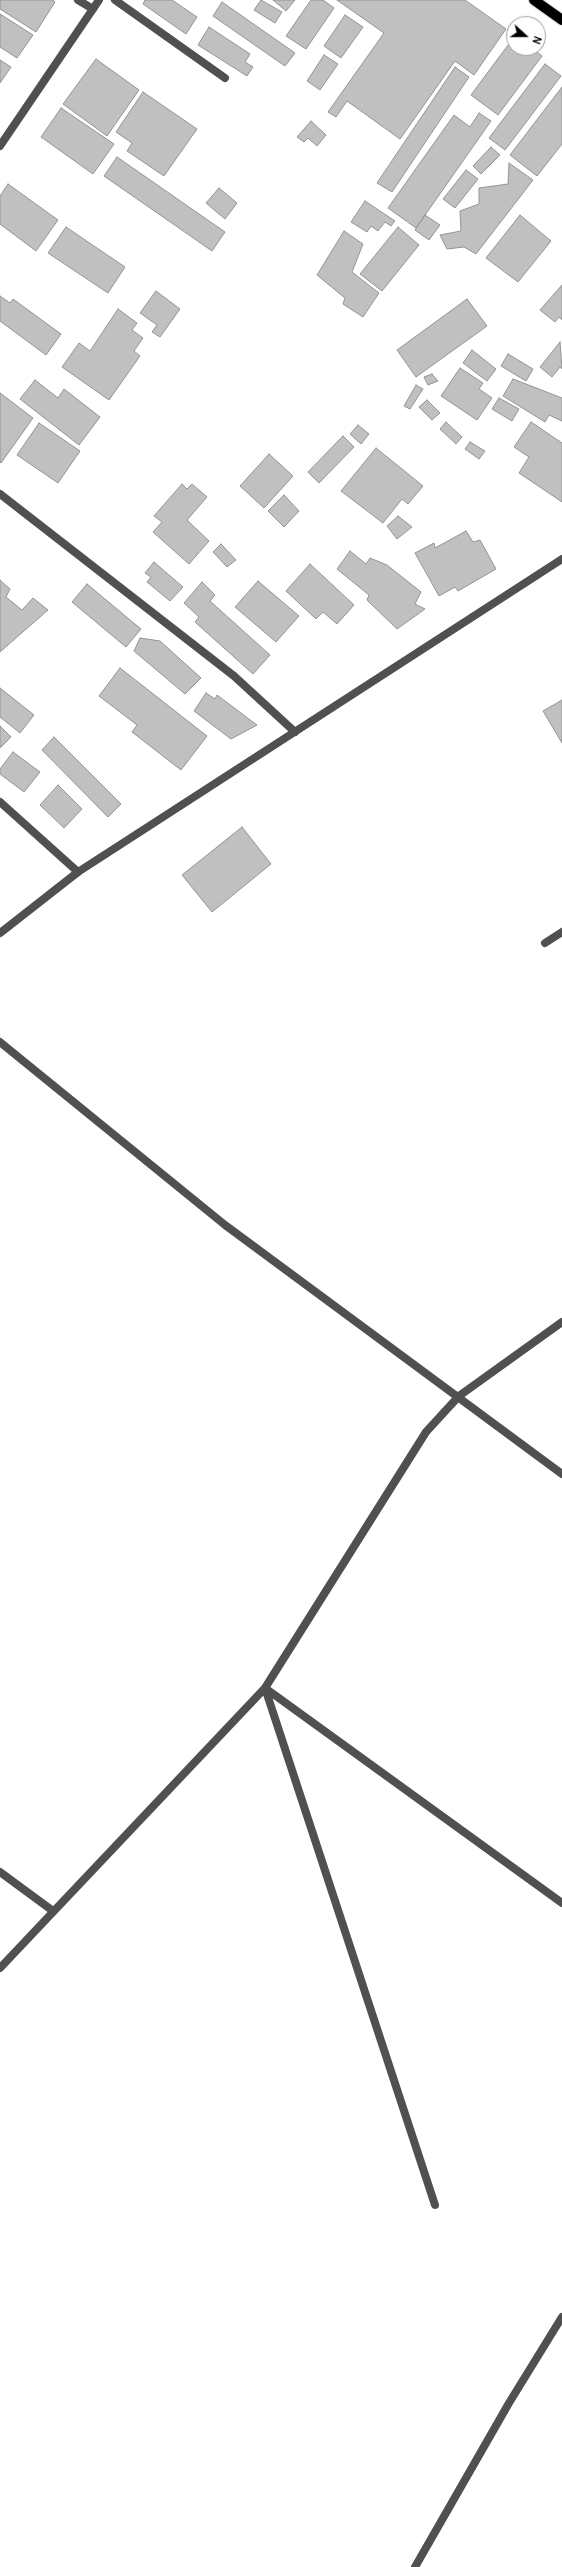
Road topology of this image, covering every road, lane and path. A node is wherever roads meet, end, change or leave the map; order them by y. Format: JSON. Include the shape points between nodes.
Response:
{"nodes":[{"id":1,"x":78,"y":0,"type":"edge"},
{"id":2,"x":99,"y":0,"type":"edge"},
{"id":3,"x":115,"y":0,"type":"edge"},
{"id":4,"x":534,"y":0,"type":"edge"},
{"id":5,"x":93,"y":9,"type":"junction"},
{"id":6,"x":562,"y":20,"type":"edge"},
{"id":7,"x":225,"y":78,"type":"dead end"},
{"id":8,"x":0,"y":146,"type":"edge"},
{"id":9,"x":0,"y":494,"type":"edge"},
{"id":10,"x":562,"y":559,"type":"edge"},
{"id":11,"x":295,"y":732,"type":"junction"},
{"id":12,"x":0,"y":802,"type":"edge"},
{"id":13,"x":78,"y":872,"type":"junction"},
{"id":14,"x":562,"y":932,"type":"edge"},
{"id":15,"x":0,"y":933,"type":"edge"},
{"id":16,"x":545,"y":943,"type":"dead end"},
{"id":17,"x":0,"y":1042,"type":"edge"},
{"id":18,"x":562,"y":1322,"type":"edge"},
{"id":19,"x":459,"y":1396,"type":"junction"},
{"id":20,"x":562,"y":1474,"type":"edge"},
{"id":21,"x":266,"y":1688,"type":"junction"},
{"id":22,"x":0,"y":1872,"type":"edge"},
{"id":23,"x":562,"y":1903,"type":"edge"},
{"id":24,"x":53,"y":1911,"type":"junction"},
{"id":25,"x":0,"y":1968,"type":"edge"},
{"id":26,"x":435,"y":2205,"type":"dead end"},
{"id":27,"x":562,"y":2317,"type":"edge"},
{"id":28,"x":415,"y":2567,"type":"edge"}],
"edges":[{"from":1,"to":5,"type":"street"},
{"from":2,"to":5,"type":"street"},
{"from":3,"to":7,"type":"street"},
{"from":4,"to":6,"type":"main road"},
{"from":5,"to":8,"type":"street"},
{"from":9,"to":11,"type":"street","via":[[234,676]]},
{"from":10,"to":11,"type":"street"},
{"from":11,"to":13,"type":"street"},
{"from":12,"to":13,"type":"street"},
{"from":13,"to":15,"type":"street"},
{"from":14,"to":16,"type":"street"},
{"from":17,"to":19,"type":"street","via":[[224,1225]]},
{"from":18,"to":19,"type":"street"},
{"from":19,"to":20,"type":"street"},
{"from":19,"to":21,"type":"street","via":[[426,1432]]},
{"from":21,"to":23,"type":"street"},
{"from":21,"to":24,"type":"street"},
{"from":21,"to":26,"type":"street"},
{"from":22,"to":24,"type":"street"},
{"from":24,"to":25,"type":"street"},
{"from":27,"to":28,"type":"street","via":[[509,2403]]}]}
